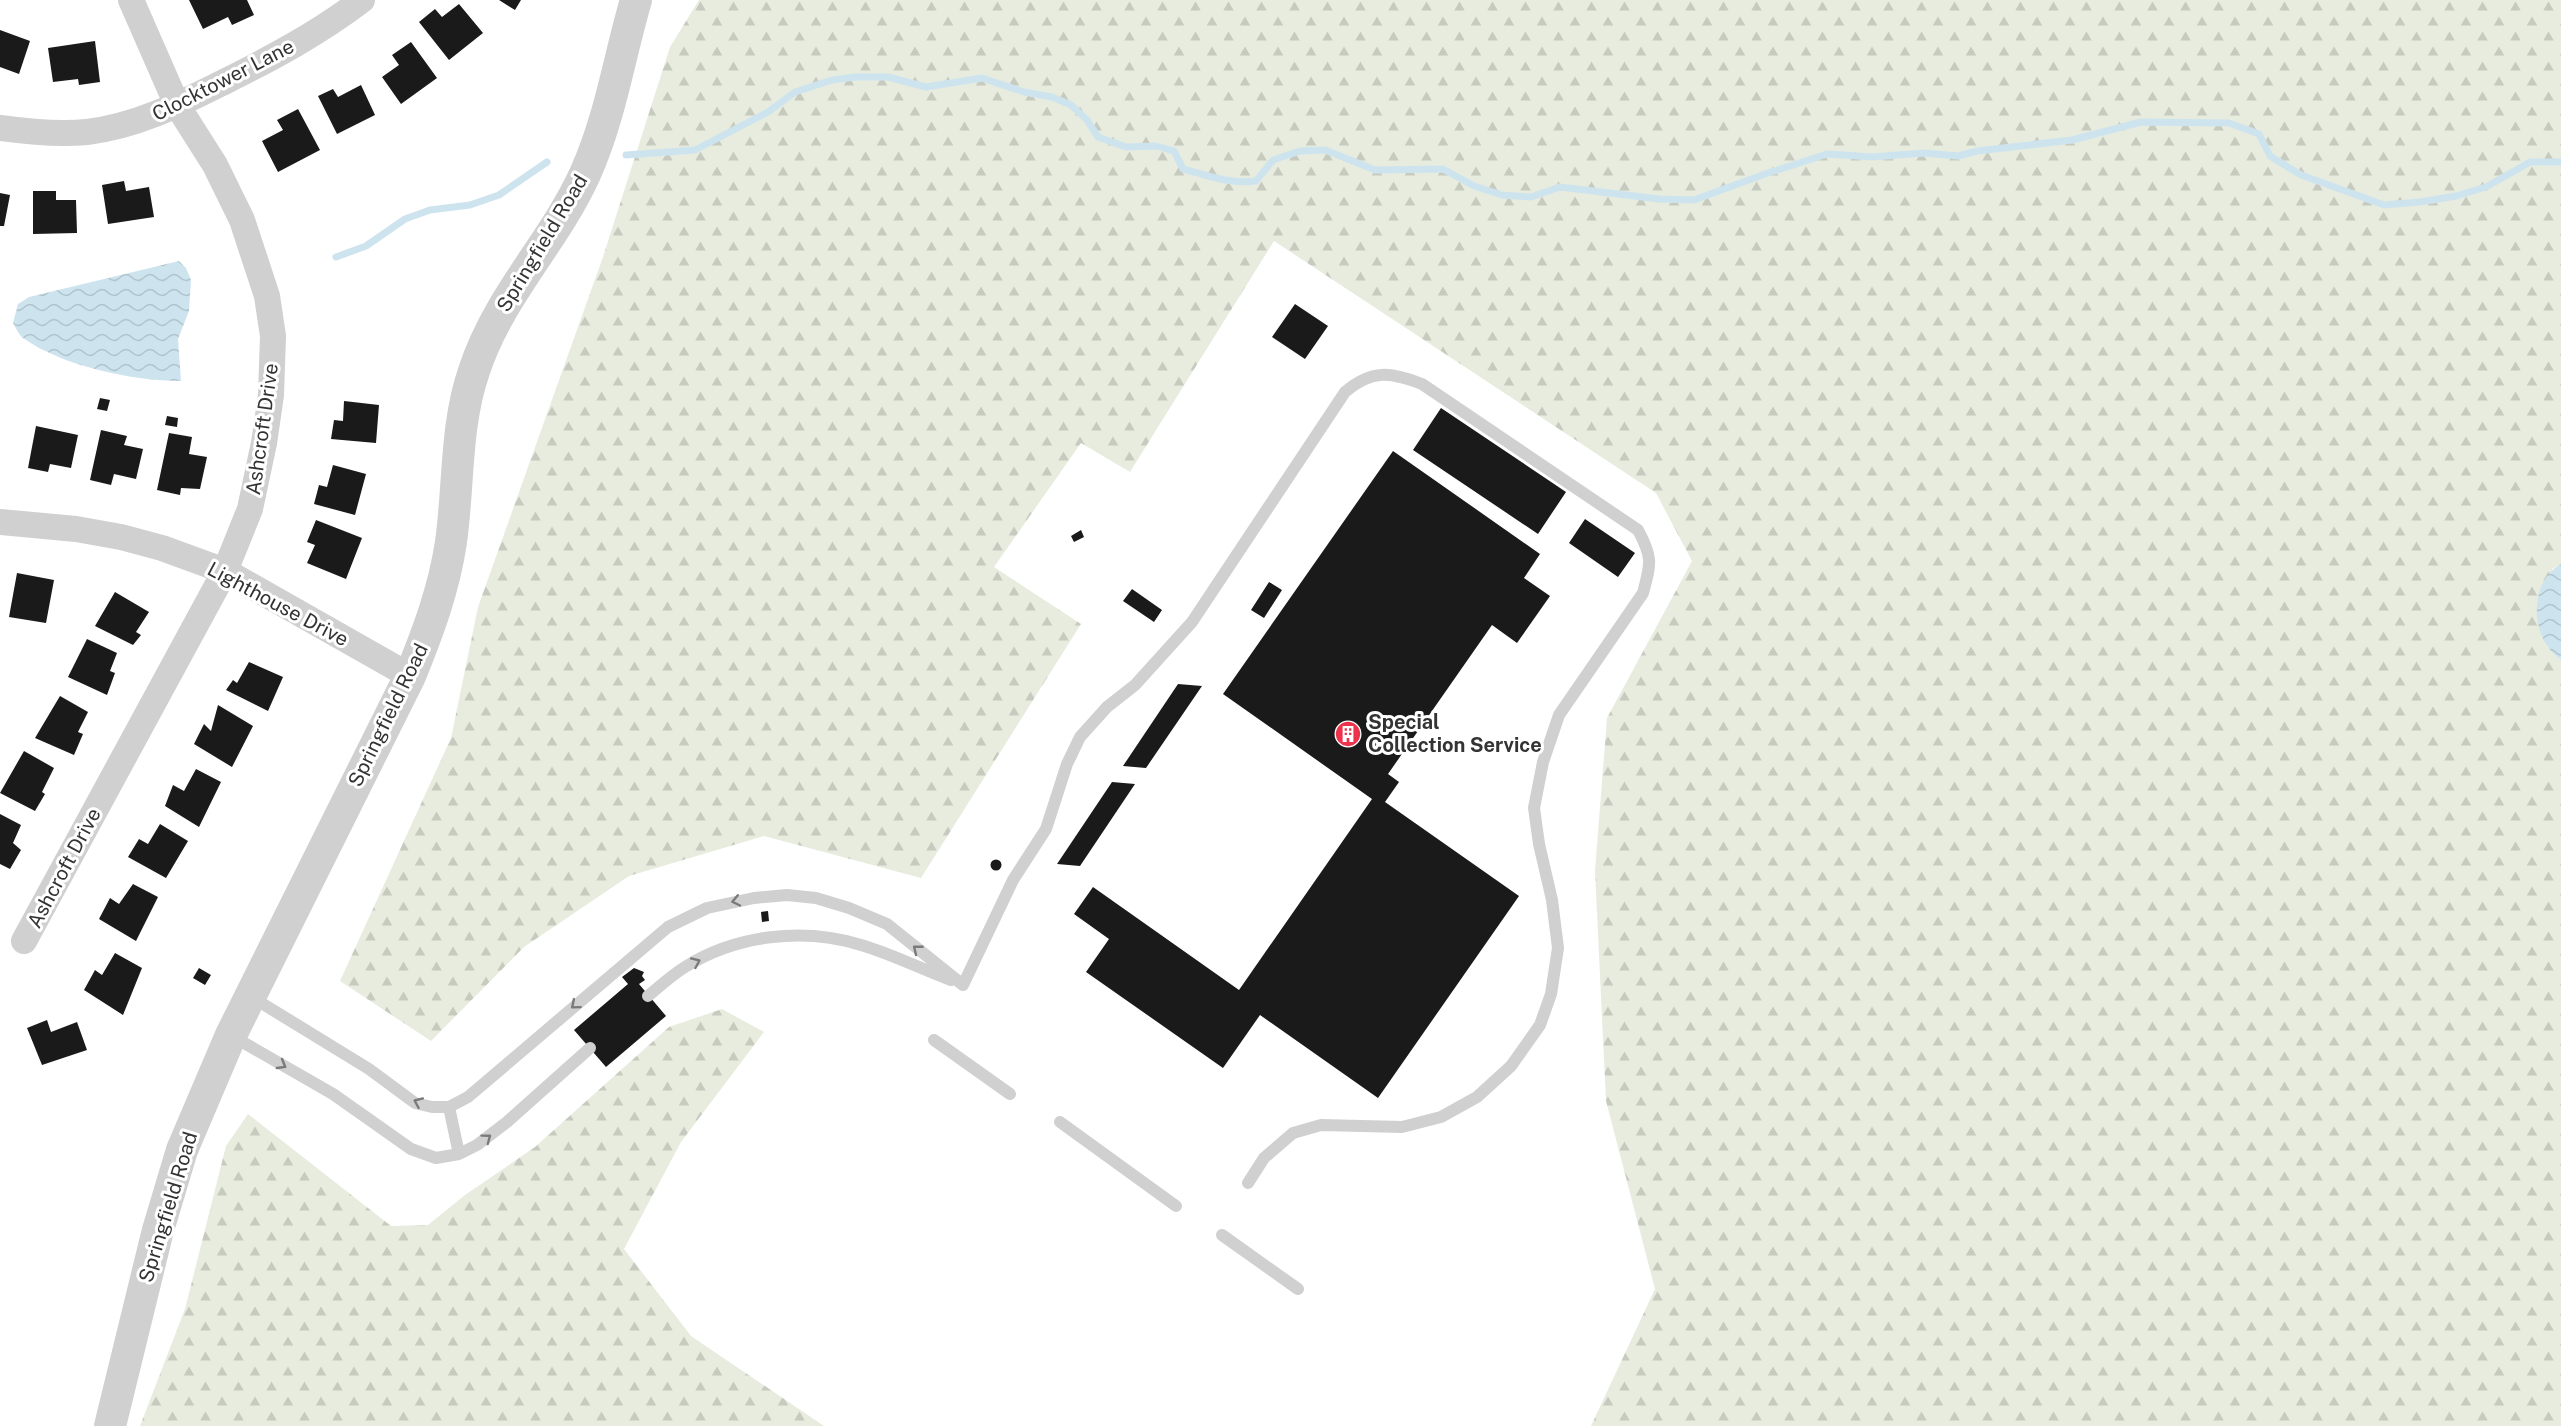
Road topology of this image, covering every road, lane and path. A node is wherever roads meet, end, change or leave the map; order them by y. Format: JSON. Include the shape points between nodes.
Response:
{"nodes":[{"id":1,"x":131,"y":0,"type":"edge"},
{"id":2,"x":362,"y":0,"type":"edge"},
{"id":3,"x":636,"y":0,"type":"edge"},
{"id":4,"x":177,"y":105,"type":"junction"},
{"id":5,"x":0,"y":128,"type":"edge"},
{"id":6,"x":0,"y":522,"type":"edge"},
{"id":7,"x":225,"y":571,"type":"junction"},
{"id":8,"x":410,"y":676,"type":"junction"},
{"id":9,"x":24,"y":941,"type":"dead end"},
{"id":10,"x":963,"y":985,"type":"junction"},
{"id":11,"x":250,"y":996,"type":"junction"},
{"id":12,"x":648,"y":996,"type":"dead end"},
{"id":13,"x":231,"y":1035,"type":"junction"},
{"id":14,"x":934,"y":1040,"type":"dead end"},
{"id":15,"x":590,"y":1048,"type":"dead end"},
{"id":16,"x":1010,"y":1094,"type":"dead end"},
{"id":17,"x":448,"y":1107,"type":"junction"},
{"id":18,"x":1060,"y":1122,"type":"dead end"},
{"id":19,"x":459,"y":1154,"type":"junction"},
{"id":20,"x":1248,"y":1183,"type":"dead end"},
{"id":21,"x":1176,"y":1206,"type":"dead end"},
{"id":22,"x":1222,"y":1235,"type":"dead end"},
{"id":23,"x":1298,"y":1288,"type":"dead end"},
{"id":24,"x":110,"y":1426,"type":"edge"}],
"edges":[{"from":1,"to":4,"type":"street","name":"Ashcroft Drive"},
{"from":2,"to":4,"type":"street","name":"Clocktower Lane","via":[[301,41]]},
{"from":3,"to":8,"type":"street","name":"Springfield Road","via":[[585,174],[569,205],[515,285],[473,372],[459,438],[447,568],[438,604]]},
{"from":4,"to":5,"type":"street","name":"Clocktower Lane","via":[[141,121],[87,132],[40,133]]},
{"from":4,"to":7,"type":"street","name":"Ashcroft Drive","via":[[215,165],[242,220],[267,296],[273,336],[271,395],[260,465],[250,509]]},
{"from":6,"to":7,"type":"street","name":"Lighthouse Drive","via":[[121,537]]},
{"from":7,"to":8,"type":"street","name":"Lighthouse Drive"},
{"from":7,"to":9,"type":"street","name":"Ashcroft Drive"},
{"from":8,"to":11,"type":"street","name":"Springfield Road"},
{"from":12,"to":10,"type":"lane","one_way":true,"via":[[685,967],[729,947],[760,938],[797,934],[862,945]]},
{"from":10,"to":17,"type":"lane","one_way":true,"via":[[887,924],[838,904],[787,895],[707,908],[668,927],[468,1096]]},
{"from":10,"to":20,"type":"lane","via":[[1013,880],[1046,829],[1080,737],[1107,707],[1135,685],[1192,622],[1345,392],[1359,380],[1397,374],[1422,384],[1638,530],[1650,552],[1643,593],[1559,715],[1536,796],[1534,808],[1558,948],[1551,994],[1540,1024],[1511,1066],[1477,1097],[1441,1117],[1402,1127],[1321,1125],[1293,1133],[1264,1158]]},
{"from":11,"to":13,"type":"street","name":"Springfield Road"},
{"from":17,"to":11,"type":"lane","one_way":true,"via":[[415,1103],[369,1069]]},
{"from":13,"to":19,"type":"lane","one_way":true,"via":[[333,1094],[411,1149],[436,1158]]},
{"from":13,"to":24,"type":"street","name":"Springfield Road","via":[[169,1190]]},
{"from":14,"to":16,"type":"lane"},
{"from":19,"to":15,"type":"lane","one_way":true,"via":[[507,1122]]},
{"from":17,"to":19,"type":"lane"},
{"from":18,"to":21,"type":"lane"},
{"from":22,"to":23,"type":"lane"}]}
